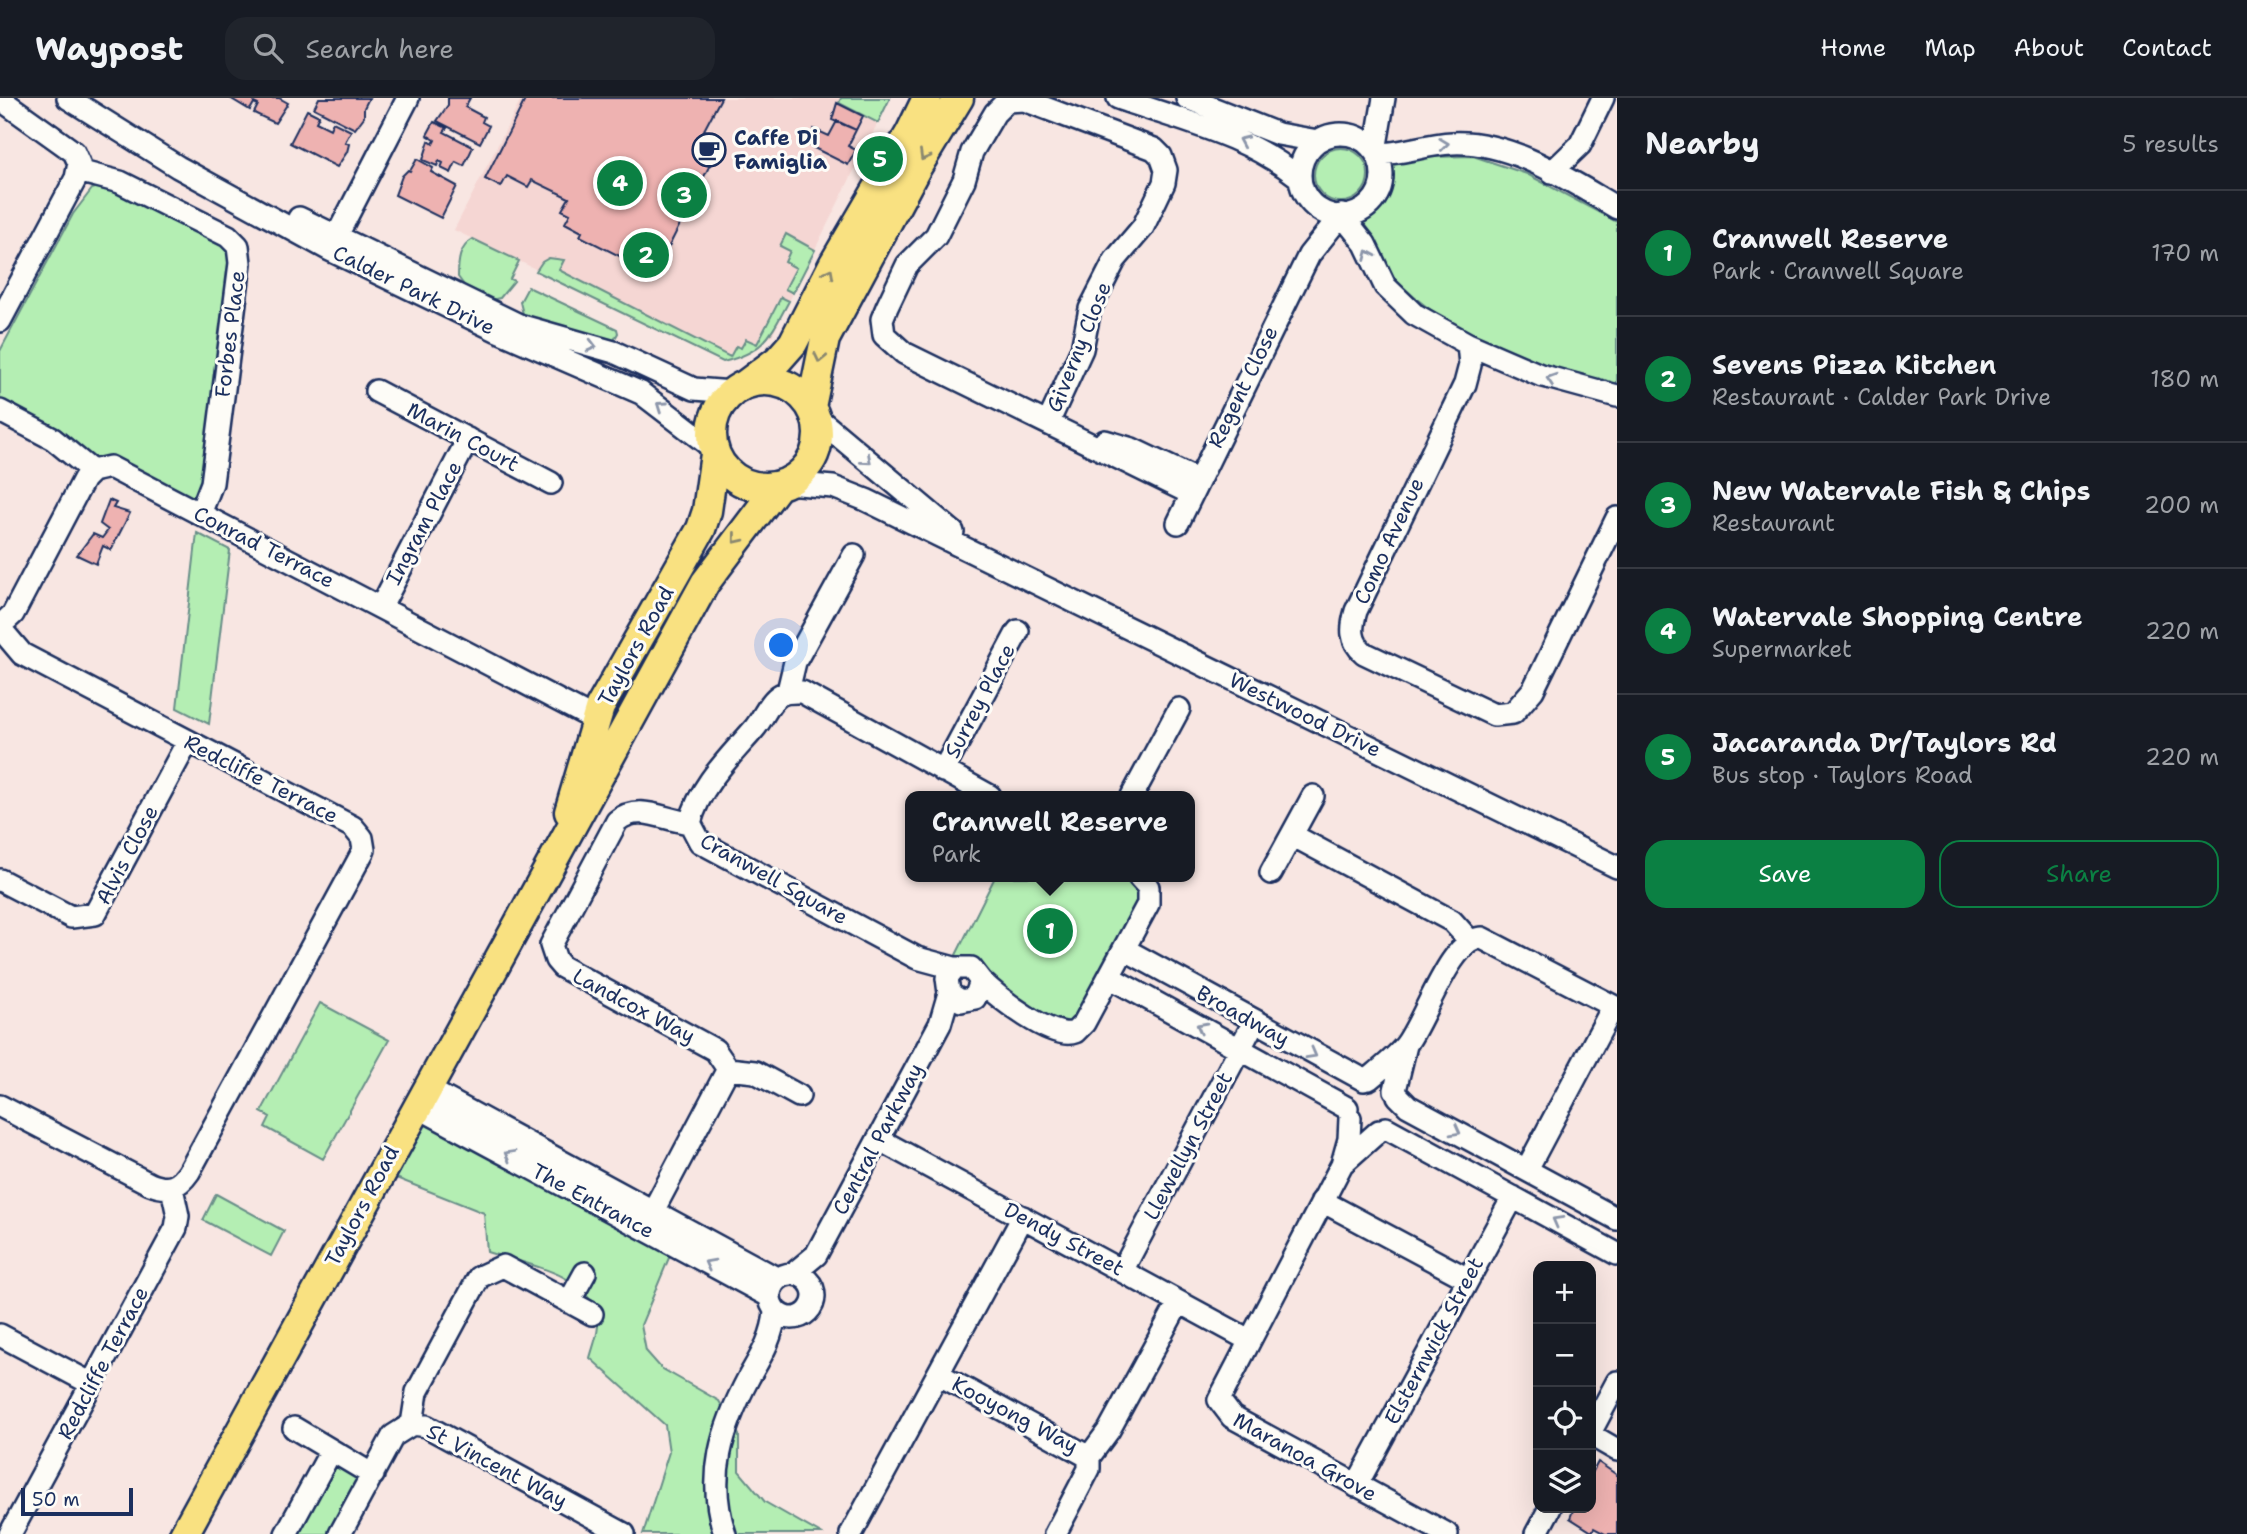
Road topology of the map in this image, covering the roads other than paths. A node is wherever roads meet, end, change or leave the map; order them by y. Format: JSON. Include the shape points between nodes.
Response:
{"nodes":[{"id":1,"x":68,"y":98,"type":"edge"},
{"id":2,"x":408,"y":98,"type":"edge"},
{"id":3,"x":927,"y":98,"type":"edge"},
{"id":4,"x":959,"y":98,"type":"edge"},
{"id":5,"x":1118,"y":98,"type":"edge"},
{"id":6,"x":1187,"y":98,"type":"edge"},
{"id":7,"x":1603,"y":98,"type":"edge"},
{"id":8,"x":0,"y":99,"type":"edge"},
{"id":9,"x":1384,"y":100,"type":"edge"},
{"id":10,"x":1345,"y":134,"type":"junction"},
{"id":11,"x":1318,"y":141,"type":"junction"},
{"id":12,"x":1580,"y":145,"type":"junction"},
{"id":13,"x":1376,"y":153,"type":"junction"},
{"id":14,"x":78,"y":171,"type":"junction"},
{"id":15,"x":1552,"y":172,"type":"junction"},
{"id":16,"x":1300,"y":178,"type":"junction"},
{"id":17,"x":1579,"y":186,"type":"junction"},
{"id":18,"x":1313,"y":205,"type":"junction"},
{"id":19,"x":1617,"y":208,"type":"edge"},
{"id":20,"x":1342,"y":215,"type":"junction"},
{"id":21,"x":333,"y":243,"type":"junction"},
{"id":22,"x":1310,"y":252,"type":"junction"},
{"id":23,"x":0,"y":321,"type":"edge"},
{"id":24,"x":500,"y":324,"type":"junction"},
{"id":25,"x":1468,"y":344,"type":"junction"},
{"id":26,"x":1494,"y":356,"type":"junction"},
{"id":27,"x":1465,"y":384,"type":"junction"},
{"id":28,"x":739,"y":388,"type":"junction"},
{"id":29,"x":376,"y":391,"type":"dead end"},
{"id":30,"x":1617,"y":396,"type":"edge"},
{"id":31,"x":0,"y":411,"type":"edge"},
{"id":32,"x":813,"y":411,"type":"junction"},
{"id":33,"x":1048,"y":424,"type":"junction"},
{"id":34,"x":468,"y":439,"type":"junction"},
{"id":35,"x":714,"y":452,"type":"junction"},
{"id":36,"x":92,"y":471,"type":"junction"},
{"id":37,"x":551,"y":483,"type":"dead end"},
{"id":38,"x":783,"y":484,"type":"junction"},
{"id":39,"x":1194,"y":487,"type":"junction"},
{"id":40,"x":200,"y":514,"type":"junction"},
{"id":41,"x":1617,"y":518,"type":"edge"},
{"id":42,"x":1178,"y":523,"type":"dead end"},
{"id":43,"x":854,"y":555,"type":"dead end"},
{"id":44,"x":994,"y":563,"type":"junction"},
{"id":45,"x":380,"y":607,"type":"junction"},
{"id":46,"x":0,"y":627,"type":"edge"},
{"id":47,"x":1018,"y":631,"type":"dead end"},
{"id":48,"x":788,"y":691,"type":"junction"},
{"id":49,"x":1179,"y":709,"type":"dead end"},
{"id":50,"x":596,"y":720,"type":"junction"},
{"id":51,"x":624,"y":735,"type":"junction"},
{"id":52,"x":188,"y":741,"type":"junction"},
{"id":53,"x":943,"y":771,"type":"junction"},
{"id":54,"x":981,"y":791,"type":"edge"},
{"id":55,"x":1135,"y":791,"type":"edge"},
{"id":56,"x":1313,"y":796,"type":"dead end"},
{"id":57,"x":691,"y":824,"type":"junction"},
{"id":58,"x":1293,"y":835,"type":"junction"},
{"id":59,"x":1617,"y":867,"type":"edge"},
{"id":60,"x":1271,"y":873,"type":"dead end"},
{"id":61,"x":0,"y":880,"type":"edge"},
{"id":62,"x":542,"y":880,"type":"junction"},
{"id":63,"x":1144,"y":882,"type":"edge"},
{"id":64,"x":1470,"y":941,"type":"junction"},
{"id":65,"x":1124,"y":949,"type":"junction"},
{"id":66,"x":1108,"y":978,"type":"junction"},
{"id":67,"x":962,"y":988,"type":"junction"},
{"id":68,"x":1615,"y":1007,"type":"edge"},
{"id":69,"x":1254,"y":1022,"type":"junction"},
{"id":70,"x":1406,"y":1045,"type":"junction"},
{"id":71,"x":1240,"y":1048,"type":"junction"},
{"id":72,"x":728,"y":1069,"type":"junction"},
{"id":73,"x":1366,"y":1080,"type":"junction"},
{"id":74,"x":1396,"y":1093,"type":"junction"},
{"id":75,"x":799,"y":1096,"type":"dead end"},
{"id":76,"x":421,"y":1097,"type":"junction"},
{"id":77,"x":0,"y":1106,"type":"edge"},
{"id":78,"x":1348,"y":1113,"type":"junction"},
{"id":79,"x":1382,"y":1129,"type":"junction"},
{"id":80,"x":878,"y":1139,"type":"junction"},
{"id":81,"x":1342,"y":1164,"type":"junction"},
{"id":82,"x":1527,"y":1169,"type":"junction"},
{"id":83,"x":175,"y":1186,"type":"junction"},
{"id":84,"x":1513,"y":1197,"type":"junction"},
{"id":85,"x":1322,"y":1201,"type":"junction"},
{"id":86,"x":1023,"y":1217,"type":"junction"},
{"id":87,"x":1617,"y":1219,"type":"edge"},
{"id":88,"x":649,"y":1220,"type":"junction"},
{"id":89,"x":1617,"y":1254,"type":"edge"},
{"id":90,"x":1122,"y":1270,"type":"junction"},
{"id":91,"x":585,"y":1273,"type":"dead end"},
{"id":92,"x":1468,"y":1279,"type":"junction"},
{"id":93,"x":786,"y":1294,"type":"junction"},
{"id":94,"x":569,"y":1302,"type":"junction"},
{"id":95,"x":1178,"y":1302,"type":"junction"},
{"id":96,"x":592,"y":1314,"type":"dead end"},
{"id":97,"x":0,"y":1335,"type":"edge"},
{"id":98,"x":1249,"y":1340,"type":"junction"},
{"id":99,"x":938,"y":1374,"type":"junction"},
{"id":100,"x":1617,"y":1382,"type":"edge"},
{"id":101,"x":92,"y":1384,"type":"junction"},
{"id":102,"x":1596,"y":1423,"type":"edge"},
{"id":103,"x":412,"y":1424,"type":"junction"},
{"id":104,"x":294,"y":1428,"type":"dead end"},
{"id":105,"x":1596,"y":1436,"type":"edge"},
{"id":106,"x":1617,"y":1450,"type":"edge"},
{"id":107,"x":331,"y":1451,"type":"junction"},
{"id":108,"x":1089,"y":1457,"type":"junction"},
{"id":109,"x":373,"y":1475,"type":"junction"},
{"id":110,"x":1356,"y":1486,"type":"junction"},
{"id":111,"x":1547,"y":1513,"type":"edge"},
{"id":112,"x":1062,"y":1531,"type":"edge"},
{"id":113,"x":10,"y":1534,"type":"edge"},
{"id":114,"x":184,"y":1534,"type":"edge"},
{"id":115,"x":286,"y":1534,"type":"edge"},
{"id":116,"x":340,"y":1534,"type":"edge"},
{"id":117,"x":624,"y":1534,"type":"edge"},
{"id":118,"x":725,"y":1534,"type":"edge"},
{"id":119,"x":851,"y":1534,"type":"edge"},
{"id":120,"x":1447,"y":1534,"type":"edge"},
{"id":121,"x":1536,"y":1534,"type":"edge"}],
"edges":[{"from":1,"to":21,"type":"street","name":"Calder Park Drive"},
{"from":2,"to":21,"type":"street"},
{"from":28,"to":3,"type":"main road","one_way":true,"via":[[778,360],[793,342]]},
{"from":4,"to":32,"type":"main road","one_way":true,"via":[[825,339]]},
{"from":16,"to":5,"type":"street","one_way":true,"via":[[1256,147],[1229,135]]},
{"from":6,"to":11,"type":"street","via":[[1279,134]]},
{"from":7,"to":12,"type":"street"},
{"from":8,"to":14,"type":"street","via":[[74,152]]},
{"from":9,"to":10,"type":"street"},
{"from":9,"to":13,"type":"street"},
{"from":10,"to":11,"type":"street"},
{"from":10,"to":13,"type":"street","via":[[1356,136]]},
{"from":11,"to":16,"type":"street","via":[[1304,157]]},
{"from":12,"to":15,"type":"street"},
{"from":12,"to":17,"type":"street","via":[[1576,165]]},
{"from":13,"to":15,"type":"street","one_way":true,"via":[[1469,144],[1503,151]]},
{"from":13,"to":20,"type":"street","via":[[1382,178],[1379,190],[1364,208]]},
{"from":14,"to":23,"type":"street"},
{"from":14,"to":40,"type":"street","name":"Forbes Place","via":[[120,181],[228,236],[238,246],[240,263],[212,483]]},
{"from":15,"to":17,"type":"street"},
{"from":16,"to":18,"type":"street"},
{"from":17,"to":19,"type":"street"},
{"from":18,"to":20,"type":"street"},
{"from":18,"to":22,"type":"street","name":"Regent Close"},
{"from":20,"to":22,"type":"street","name":"Regent Close"},
{"from":25,"to":20,"type":"street","one_way":true,"via":[[1398,301]]},
{"from":21,"to":24,"type":"street","name":"Calder Park Drive"},
{"from":22,"to":39,"type":"street","name":"Regent Close"},
{"from":24,"to":28,"type":"street","name":"Calder Park Drive","one_way":true,"via":[[614,352],[694,389]]},
{"from":35,"to":24,"type":"street","name":"Calder Park Drive","one_way":true,"via":[[641,393]]},
{"from":25,"to":26,"type":"street"},
{"from":25,"to":27,"type":"street","name":"Como Avenue","via":[[1470,365]]},
{"from":26,"to":27,"type":"street","name":"Como Avenue"},
{"from":30,"to":26,"type":"street","one_way":true,"via":[[1540,375]]},
{"from":27,"to":41,"type":"street","name":"Como Avenue","via":[[1356,611],[1353,638],[1364,653],[1494,715],[1513,713],[1533,690]]},
{"from":28,"to":32,"type":"main road","via":[[758,381],[782,384],[803,397]]},
{"from":28,"to":35,"type":"main road","via":[[723,401],[712,424]]},
{"from":29,"to":34,"type":"street","name":"Marin Court"},
{"from":31,"to":36,"type":"street","via":[[54,439]]},
{"from":32,"to":38,"type":"main road","via":[[817,447],[800,474]]},
{"from":32,"to":44,"type":"street","name":"Westwood Drive","one_way":true,"via":[[927,512]]},
{"from":33,"to":33,"type":"street","name":"Giverny Close","via":[[904,353],[888,341],[882,327],[908,265],[936,236],[983,131],[1001,105],[1013,99],[1147,146],[1161,156],[1166,170],[1143,227],[1115,260],[1090,309],[1082,349]]},
{"from":33,"to":39,"type":"street","name":"Giverny Close","via":[[1075,437],[1132,449]]},
{"from":34,"to":37,"type":"street","name":"Marin Court"},
{"from":34,"to":45,"type":"street","name":"Ingram Place"},
{"from":35,"to":38,"type":"main road","via":[[741,482],[766,488]]},
{"from":35,"to":50,"type":"main road","name":"Taylors Road","via":[[701,529]]},
{"from":36,"to":40,"type":"street","name":"Conrad Terrace","via":[[115,469]]},
{"from":36,"to":46,"type":"street","via":[[13,614]]},
{"from":38,"to":44,"type":"street","name":"Westwood Drive","via":[[848,492]]},
{"from":38,"to":51,"type":"main road","name":"Taylors Road","one_way":true,"via":[[705,583]]},
{"from":39,"to":42,"type":"street","name":"Regent Close"},
{"from":40,"to":45,"type":"street","name":"Conrad Terrace"},
{"from":43,"to":48,"type":"street","via":[[795,662]]},
{"from":44,"to":59,"type":"street","name":"Westwood Drive"},
{"from":45,"to":50,"type":"street","name":"Conrad Terrace"},
{"from":46,"to":52,"type":"street","name":"Redcliffe Terrace","via":[[22,654]]},
{"from":47,"to":53,"type":"street","name":"Surrey Place"},
{"from":48,"to":53,"type":"street","via":[[802,692]]},
{"from":48,"to":57,"type":"street","name":"Cranwell Square","via":[[776,698],[723,761]]},
{"from":49,"to":55,"type":"street"},
{"from":50,"to":51,"type":"main road"},
{"from":50,"to":62,"type":"main road","name":"Taylors Road","via":[[568,816]]},
{"from":51,"to":62,"type":"main road","name":"Taylors Road"},
{"from":52,"to":61,"type":"street","name":"Alvis Close","via":[[95,914],[71,917]]},
{"from":52,"to":83,"type":"street","name":"Redcliffe Terrace","via":[[353,827],[364,850],[189,1172]]},
{"from":53,"to":54,"type":"street"},
{"from":56,"to":58,"type":"street"},
{"from":57,"to":67,"type":"street","name":"Cranwell Square","via":[[699,842],[917,958]]},
{"from":57,"to":72,"type":"street","name":"Landcox Way","via":[[632,811],[617,821],[551,945],[562,967],[715,1050]]},
{"from":58,"to":60,"type":"street"},
{"from":58,"to":64,"type":"street","via":[[1452,921]]},
{"from":62,"to":76,"type":"main road","name":"Taylors Road"},
{"from":63,"to":65,"type":"street","name":"Cranwell Square","via":[[1148,904]]},
{"from":64,"to":68,"type":"street","via":[[1482,937]]},
{"from":64,"to":70,"type":"street","via":[[1458,951]]},
{"from":65,"to":66,"type":"street","name":"Cranwell Square"},
{"from":65,"to":69,"type":"street","name":"Broadway"},
{"from":66,"to":67,"type":"street","name":"Cranwell Square","via":[[1084,1023],[1070,1034]]},
{"from":71,"to":66,"type":"street","name":"Broadway","one_way":true},
{"from":67,"to":80,"type":"street","name":"Central Parkway"},
{"from":68,"to":82,"type":"street"},
{"from":69,"to":71,"type":"street","name":"Llewellyn Street"},
{"from":69,"to":73,"type":"street","name":"Broadway","one_way":true},
{"from":70,"to":73,"type":"street"},
{"from":70,"to":74,"type":"street"},
{"from":71,"to":78,"type":"street","name":"Broadway"},
{"from":71,"to":90,"type":"street","name":"Llewellyn Street"},
{"from":72,"to":75,"type":"street","via":[[755,1072]]},
{"from":72,"to":88,"type":"street"},
{"from":73,"to":74,"type":"street","via":[[1384,1081]]},
{"from":73,"to":78,"type":"street","via":[[1350,1091]]},
{"from":74,"to":79,"type":"street","via":[[1398,1111]]},
{"from":74,"to":82,"type":"street","one_way":true,"via":[[1408,1106]]},
{"from":76,"to":88,"type":"street","name":"The Entrance"},
{"from":76,"to":114,"type":"main road","name":"Taylors Road"},
{"from":77,"to":83,"type":"street","via":[[144,1181]]},
{"from":78,"to":79,"type":"street","via":[[1363,1129]]},
{"from":78,"to":81,"type":"street","name":"Maranoa Grove","via":[[1349,1139]]},
{"from":79,"to":81,"type":"street","name":"Maranoa Grove"},
{"from":79,"to":84,"type":"street"},
{"from":80,"to":86,"type":"street","name":"Dendy Street"},
{"from":80,"to":93,"type":"street","name":"Central Parkway","via":[[816,1255]]},
{"from":81,"to":85,"type":"street","name":"Maranoa Grove"},
{"from":82,"to":87,"type":"street"},
{"from":83,"to":101,"type":"street","name":"Redcliffe Terrace","via":[[176,1228]]},
{"from":89,"to":84,"type":"street","one_way":true},
{"from":84,"to":92,"type":"street","name":"Elsternwick Street"},
{"from":85,"to":92,"type":"street"},
{"from":85,"to":98,"type":"street","name":"Maranoa Grove"},
{"from":86,"to":90,"type":"street","name":"Dendy Street"},
{"from":86,"to":99,"type":"street","name":"Kooyong Way"},
{"from":88,"to":93,"type":"street","name":"The Entrance"},
{"from":90,"to":95,"type":"street","name":"Dendy Street"},
{"from":91,"to":94,"type":"street"},
{"from":92,"to":110,"type":"street","name":"Elsternwick Street"},
{"from":93,"to":118,"type":"street","name":"Central Parkway","via":[[771,1337],[727,1421],[718,1452],[716,1494]]},
{"from":94,"to":96,"type":"street"},
{"from":94,"to":103,"type":"street","via":[[503,1266],[479,1277],[417,1392]]},
{"from":95,"to":98,"type":"street","name":"Dendy Street"},
{"from":95,"to":108,"type":"street","via":[[1109,1430]]},
{"from":97,"to":101,"type":"street"},
{"from":98,"to":110,"type":"street","name":"Maranoa Grove","via":[[1220,1394],[1224,1411]]},
{"from":99,"to":108,"type":"street","name":"Kooyong Way"},
{"from":99,"to":119,"type":"street","name":"Kooyong Way"},
{"from":100,"to":102,"type":"street"},
{"from":101,"to":113,"type":"street","name":"Redcliffe Terrace"},
{"from":103,"to":109,"type":"street","name":"St Vincent Way","via":[[393,1436]]},
{"from":103,"to":117,"type":"street","name":"St Vincent Way","via":[[426,1426]]},
{"from":104,"to":107,"type":"street"},
{"from":105,"to":106,"type":"street"},
{"from":107,"to":109,"type":"street"},
{"from":107,"to":115,"type":"street"},
{"from":108,"to":112,"type":"street","name":"Kooyong Way","via":[[1089,1469]]},
{"from":109,"to":116,"type":"street","name":"St Vincent Way"},
{"from":110,"to":120,"type":"street","name":"Maranoa Grove"},
{"from":111,"to":121,"type":"street"}]}
